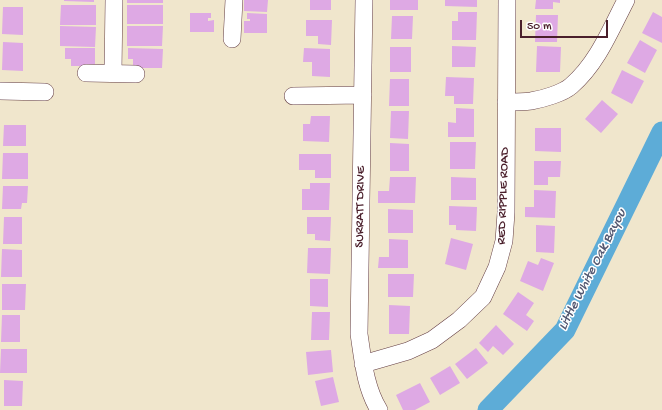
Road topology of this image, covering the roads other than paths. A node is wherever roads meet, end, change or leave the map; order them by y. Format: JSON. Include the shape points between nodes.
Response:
{"nodes":[{"id":1,"x":114,"y":0,"type":"edge"},
{"id":2,"x":234,"y":0,"type":"edge"},
{"id":3,"x":364,"y":0,"type":"edge"},
{"id":4,"x":507,"y":0,"type":"edge"},
{"id":5,"x":626,"y":0,"type":"edge"},
{"id":6,"x":232,"y":38,"type":"dead end"},
{"id":7,"x":86,"y":73,"type":"dead end"},
{"id":8,"x":113,"y":73,"type":"junction"},
{"id":9,"x":136,"y":74,"type":"dead end"},
{"id":10,"x":0,"y":91,"type":"edge"},
{"id":11,"x":45,"y":92,"type":"dead end"},
{"id":12,"x":363,"y":95,"type":"junction"},
{"id":13,"x":293,"y":96,"type":"dead end"},
{"id":14,"x":506,"y":102,"type":"junction"},
{"id":15,"x":363,"y":364,"type":"junction"},
{"id":16,"x":379,"y":410,"type":"edge"}],
"edges":[{"from":1,"to":8,"type":"street"},
{"from":2,"to":6,"type":"street"},
{"from":3,"to":12,"type":"street","name":"SURRATT DRIVE"},
{"from":4,"to":14,"type":"street","name":"RED RIPPLE ROAD"},
{"from":5,"to":14,"type":"street","via":[[598,53],[570,87],[531,101]]},
{"from":7,"to":8,"type":"street"},
{"from":8,"to":9,"type":"street"},
{"from":10,"to":11,"type":"street"},
{"from":12,"to":13,"type":"street"},
{"from":12,"to":15,"type":"street","name":"SURRATT DRIVE","via":[[360,334]]},
{"from":14,"to":15,"type":"street","name":"RED RIPPLE ROAD","via":[[504,241],[497,267],[483,297],[459,320],[432,340],[408,351]]},
{"from":15,"to":16,"type":"street","name":"SURRATT DRIVE"}]}
